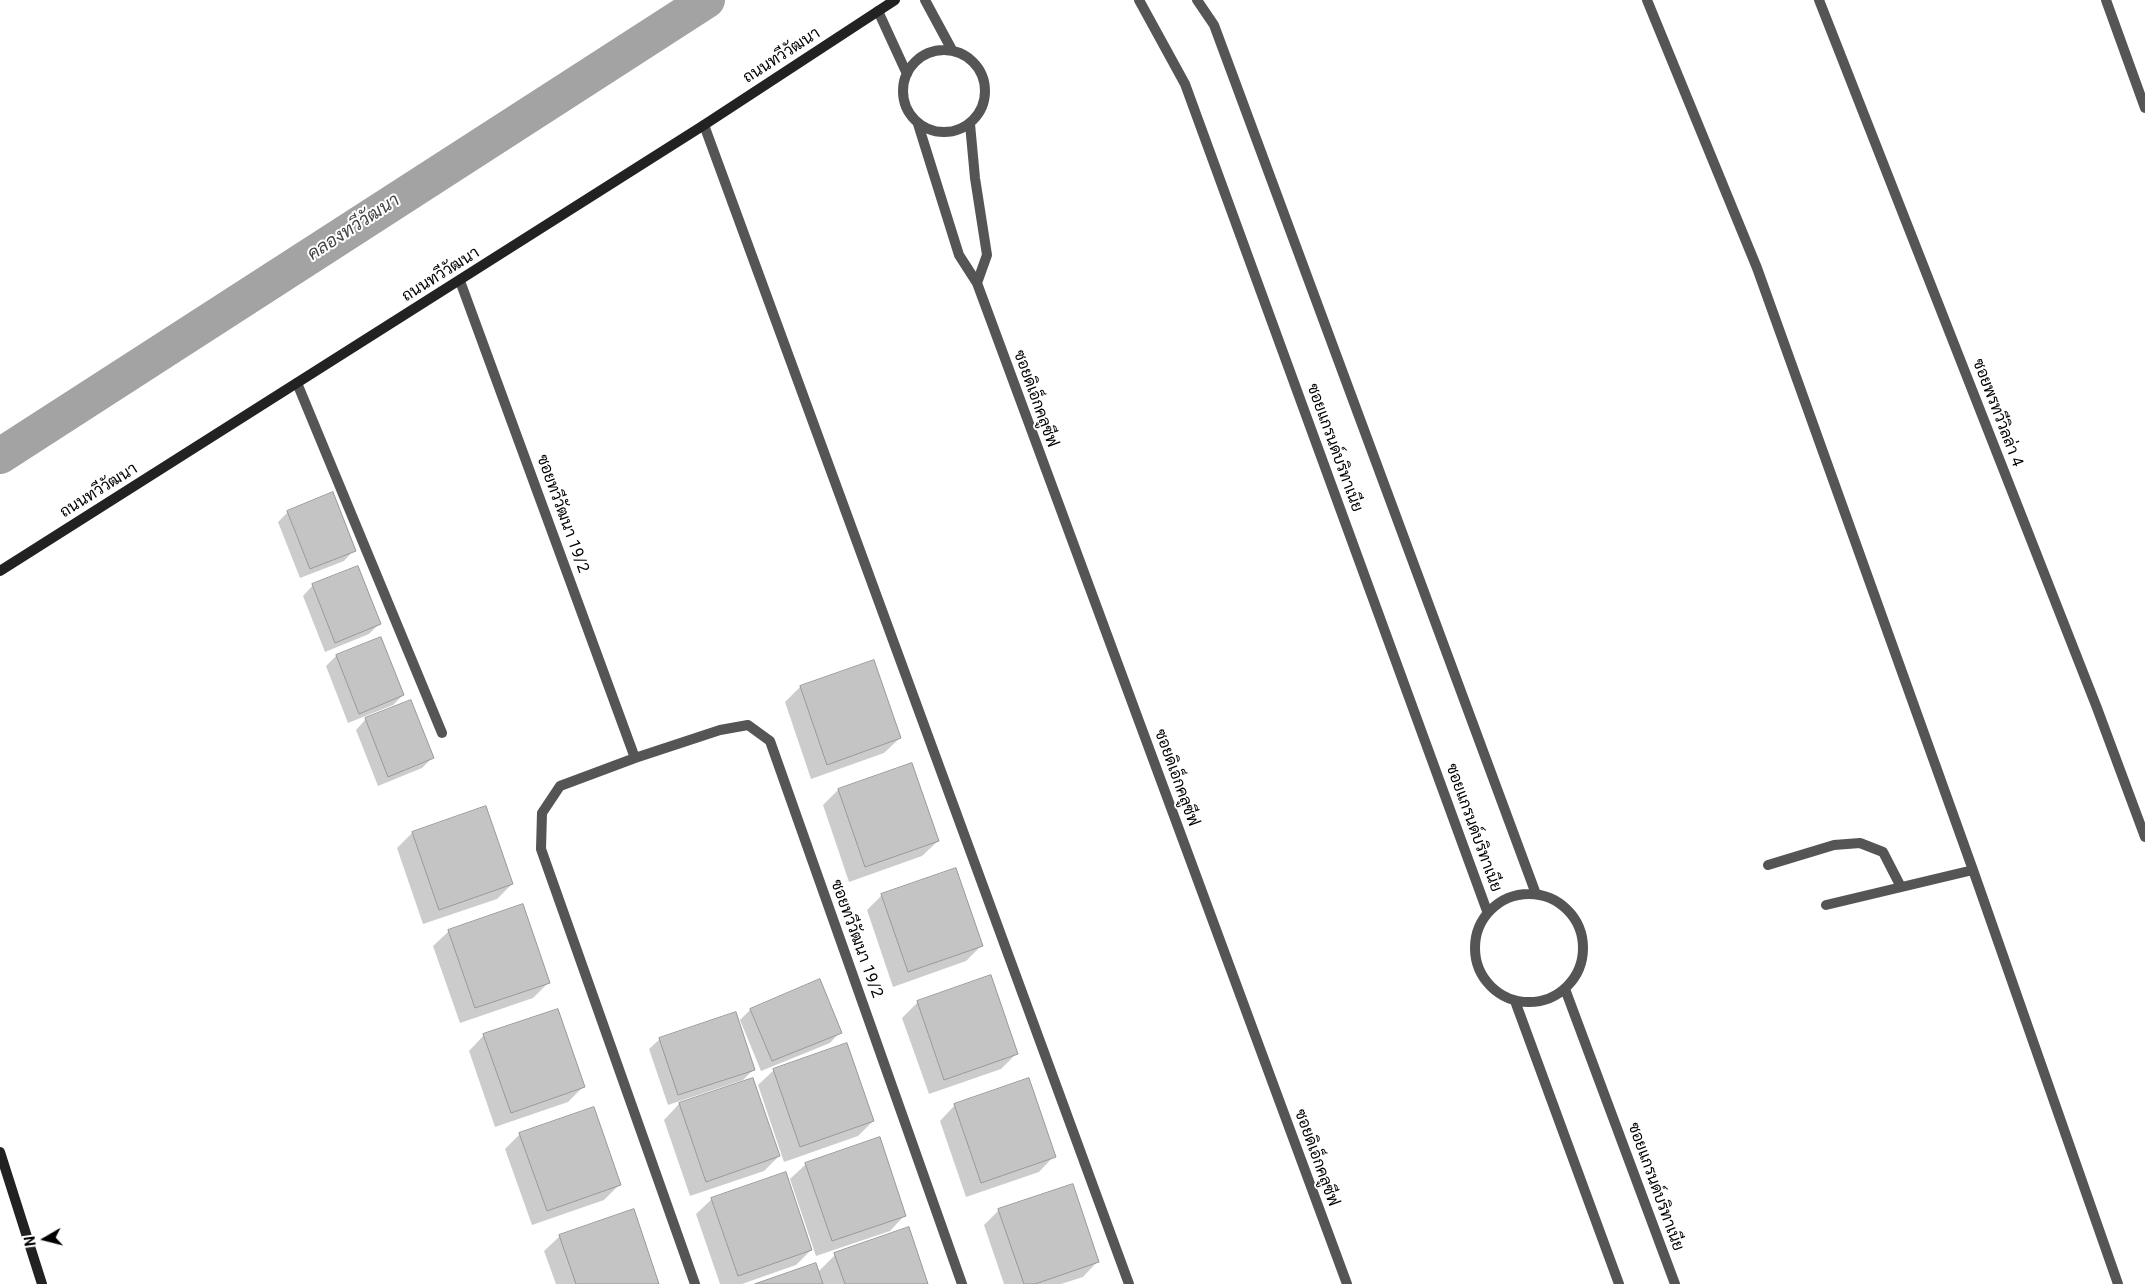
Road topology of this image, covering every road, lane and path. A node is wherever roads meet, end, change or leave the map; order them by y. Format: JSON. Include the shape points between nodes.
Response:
{"nodes":[{"id":1,"x":895,"y":0,"type":"edge"},
{"id":2,"x":925,"y":0,"type":"edge"},
{"id":3,"x":1139,"y":0,"type":"edge"},
{"id":4,"x":1197,"y":0,"type":"edge"},
{"id":5,"x":1647,"y":0,"type":"edge"},
{"id":6,"x":1819,"y":0,"type":"edge"},
{"id":7,"x":2106,"y":0,"type":"edge"},
{"id":8,"x":878,"y":11,"type":"junction"},
{"id":9,"x":952,"y":50,"type":"junction"},
{"id":10,"x":907,"y":74,"type":"junction"},
{"id":11,"x":2145,"y":108,"type":"edge"},
{"id":12,"x":918,"y":124,"type":"junction"},
{"id":13,"x":970,"y":124,"type":"junction"},
{"id":14,"x":704,"y":126,"type":"junction"},
{"id":15,"x":460,"y":280,"type":"junction"},
{"id":16,"x":977,"y":283,"type":"junction"},
{"id":17,"x":297,"y":384,"type":"junction"},
{"id":18,"x":0,"y":571,"type":"edge"},
{"id":19,"x":442,"y":733,"type":"dead end"},
{"id":20,"x":635,"y":758,"type":"junction"},
{"id":21,"x":2145,"y":837,"type":"edge"},
{"id":22,"x":1768,"y":865,"type":"dead end"},
{"id":23,"x":1973,"y":870,"type":"junction"},
{"id":24,"x":1901,"y":887,"type":"junction"},
{"id":25,"x":1536,"y":894,"type":"junction"},
{"id":26,"x":1826,"y":905,"type":"dead end"},
{"id":27,"x":1487,"y":912,"type":"junction"},
{"id":28,"x":1565,"y":988,"type":"junction"},
{"id":29,"x":1515,"y":1001,"type":"junction"},
{"id":30,"x":0,"y":1152,"type":"edge"},
{"id":31,"x":42,"y":1284,"type":"edge"},
{"id":32,"x":695,"y":1284,"type":"edge"},
{"id":33,"x":962,"y":1284,"type":"edge"},
{"id":34,"x":1129,"y":1284,"type":"edge"},
{"id":35,"x":1347,"y":1284,"type":"edge"},
{"id":36,"x":1619,"y":1284,"type":"edge"},
{"id":37,"x":1675,"y":1284,"type":"edge"},
{"id":38,"x":2118,"y":1284,"type":"edge"}],
"edges":[{"from":1,"to":8,"type":"main road","name":"ถนนทวีวัฒนา"},
{"from":2,"to":9,"type":"street"},
{"from":3,"to":27,"type":"street","name":"ซอยแกรนด์บริทาเนีย","via":[[1185,84]]},
{"from":4,"to":25,"type":"street","via":[[1214,24]]},
{"from":5,"to":23,"type":"street","via":[[1757,268]]},
{"from":6,"to":21,"type":"street","name":"ซอยพรทวีวิลล่า 4"},
{"from":7,"to":11,"type":"street"},
{"from":8,"to":10,"type":"street"},
{"from":8,"to":14,"type":"main road","name":"ถนนทวีวัฒนา"},
{"from":9,"to":10,"type":"street","via":[[926,54],[914,63]]},
{"from":9,"to":13,"type":"street","via":[[970,59],[983,75],[984,102],[979,115]]},
{"from":10,"to":12,"type":"street","name":"ซอยดิเอ็กคลูซีฟ","via":[[903,87],[904,101]]},
{"from":12,"to":13,"type":"street","via":[[944,133],[958,131]]},
{"from":12,"to":16,"type":"street","name":"ซอยดิเอ็กคลูซีฟ","via":[[959,255]]},
{"from":13,"to":16,"type":"street","via":[[987,255]]},
{"from":14,"to":15,"type":"main road","name":"ถนนทวีวัฒนา"},
{"from":14,"to":34,"type":"street"},
{"from":15,"to":17,"type":"main road","name":"ถนนทวีวัฒนา"},
{"from":15,"to":20,"type":"street","name":"ซอยทวีวัฒนา 19/2"},
{"from":16,"to":35,"type":"street","name":"ซอยดิเอ็กคลูซีฟ"},
{"from":17,"to":18,"type":"main road","name":"ถนนทวีวัฒนา"},
{"from":17,"to":19,"type":"street"},
{"from":20,"to":32,"type":"street","name":"ซอยทวีวัฒนา 19/2","via":[[560,786],[542,812],[541,850]]},
{"from":20,"to":33,"type":"street","name":"ซอยทวีวัฒนา 19/2","via":[[720,730],[748,726],[770,741]]},
{"from":22,"to":24,"type":"street","via":[[1834,845],[1860,843],[1883,852]]},
{"from":23,"to":24,"type":"street"},
{"from":23,"to":38,"type":"street"},
{"from":24,"to":26,"type":"street"},
{"from":25,"to":27,"type":"street","name":"ซอยแกรนด์บริทาเนีย","via":[[1518,894],[1502,900]]},
{"from":25,"to":28,"type":"street","name":"ซอยแกรนด์บริทาเนีย","via":[[1553,899],[1567,909],[1582,940],[1582,958],[1576,974]]},
{"from":27,"to":29,"type":"street","name":"ซอยแกรนด์บริทาเนีย","via":[[1478,927],[1474,946],[1476,964],[1498,993]]},
{"from":28,"to":29,"type":"street","name":"ซอยแกรนด์บริทาเนีย","via":[[1551,998]]},
{"from":28,"to":37,"type":"street","name":"ซอยแกรนด์บริทาเนีย"},
{"from":29,"to":36,"type":"street"},
{"from":30,"to":31,"type":"main road"}]}
